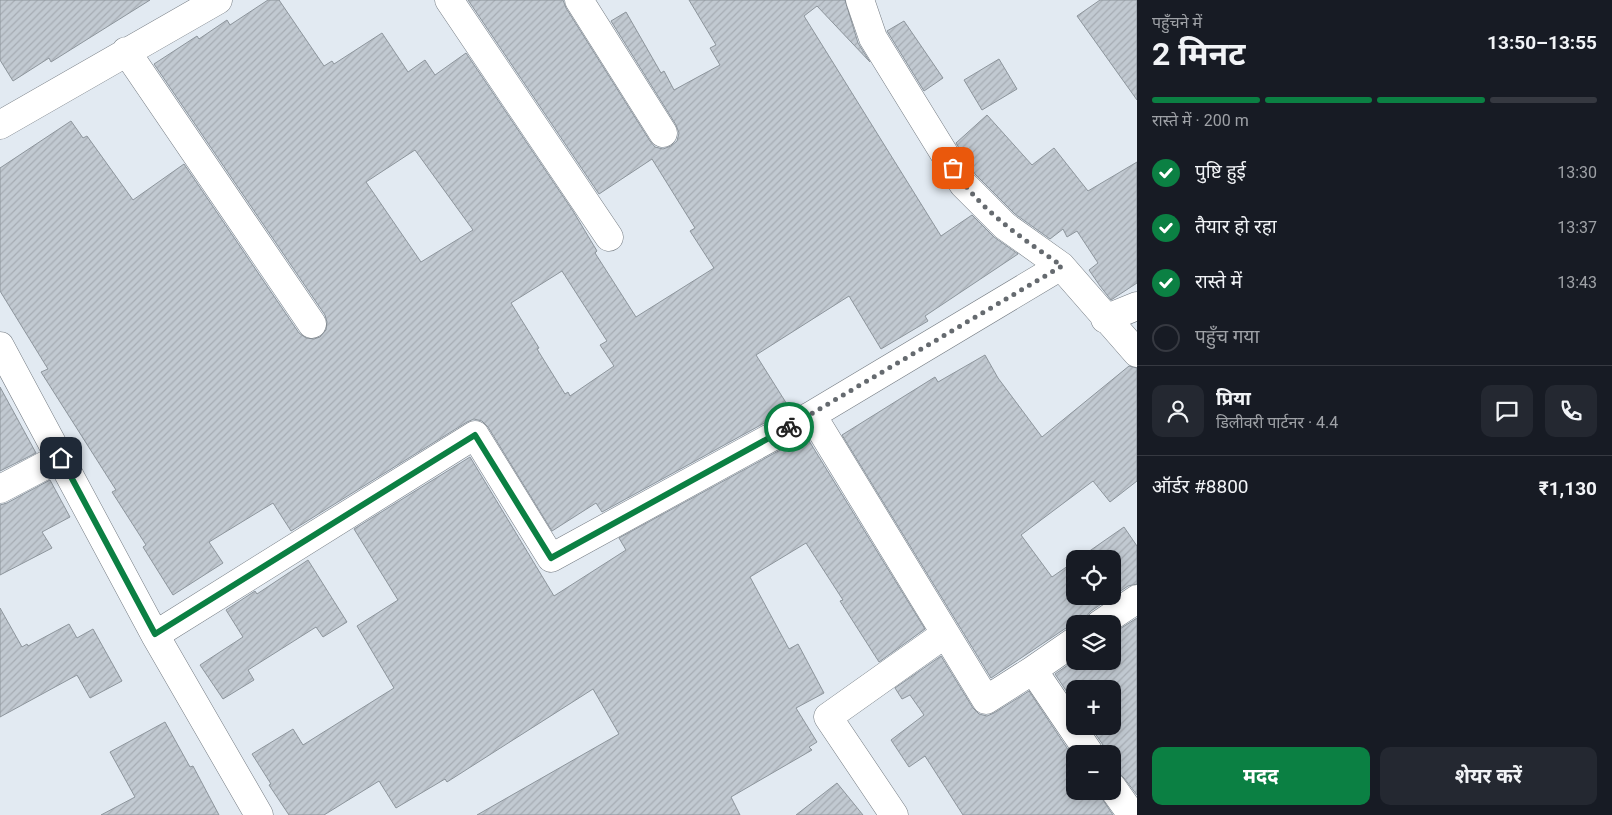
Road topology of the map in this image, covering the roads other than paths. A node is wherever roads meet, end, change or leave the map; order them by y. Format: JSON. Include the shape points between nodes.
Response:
{"nodes":[{"id":1,"x":218,"y":0,"type":"edge"},
{"id":2,"x":449,"y":0,"type":"edge"},
{"id":3,"x":578,"y":0,"type":"edge"},
{"id":4,"x":860,"y":0,"type":"edge"},
{"id":5,"x":126,"y":51,"type":"junction"},
{"id":6,"x":0,"y":125,"type":"edge"},
{"id":7,"x":663,"y":132,"type":"dead end"},
{"id":8,"x":609,"y":237,"type":"dead end"},
{"id":9,"x":1062,"y":266,"type":"junction"},
{"id":10,"x":1137,"y":306,"type":"edge"},
{"id":11,"x":1106,"y":319,"type":"junction"},
{"id":12,"x":312,"y":324,"type":"dead end"},
{"id":13,"x":0,"y":346,"type":"edge"},
{"id":14,"x":1137,"y":353,"type":"edge"},
{"id":15,"x":812,"y":415,"type":"junction"},
{"id":16,"x":61,"y":458,"type":"junction"},
{"id":17,"x":0,"y":489,"type":"edge"},
{"id":18,"x":1137,"y":599,"type":"edge"},
{"id":19,"x":1113,"y":615,"type":"edge"},
{"id":20,"x":155,"y":634,"type":"junction"},
{"id":21,"x":945,"y":634,"type":"junction"},
{"id":22,"x":1066,"y":647,"type":"edge"},
{"id":23,"x":1033,"y":670,"type":"junction"},
{"id":24,"x":1084,"y":745,"type":"edge"},
{"id":25,"x":1121,"y":800,"type":"edge"},
{"id":26,"x":259,"y":815,"type":"edge"},
{"id":27,"x":894,"y":815,"type":"edge"},
{"id":28,"x":1132,"y":815,"type":"edge"}],
"edges":[{"from":1,"to":5,"type":"street"},
{"from":2,"to":8,"type":"street"},
{"from":3,"to":7,"type":"street"},
{"from":4,"to":9,"type":"street","via":[[873,38],[963,184],[1005,226]]},
{"from":5,"to":6,"type":"street"},
{"from":5,"to":12,"type":"street"},
{"from":9,"to":11,"type":"street"},
{"from":9,"to":15,"type":"street"},
{"from":10,"to":11,"type":"street"},
{"from":11,"to":14,"type":"street"},
{"from":13,"to":16,"type":"street"},
{"from":15,"to":20,"type":"street","via":[[551,558],[475,435]]},
{"from":15,"to":21,"type":"street"},
{"from":16,"to":17,"type":"street"},
{"from":16,"to":20,"type":"street"},
{"from":18,"to":19,"type":"street"},
{"from":20,"to":26,"type":"street"},
{"from":21,"to":23,"type":"street","via":[[986,700]]},
{"from":21,"to":27,"type":"street","via":[[828,717]]},
{"from":22,"to":23,"type":"street"},
{"from":23,"to":24,"type":"street"},
{"from":25,"to":28,"type":"street"}]}
